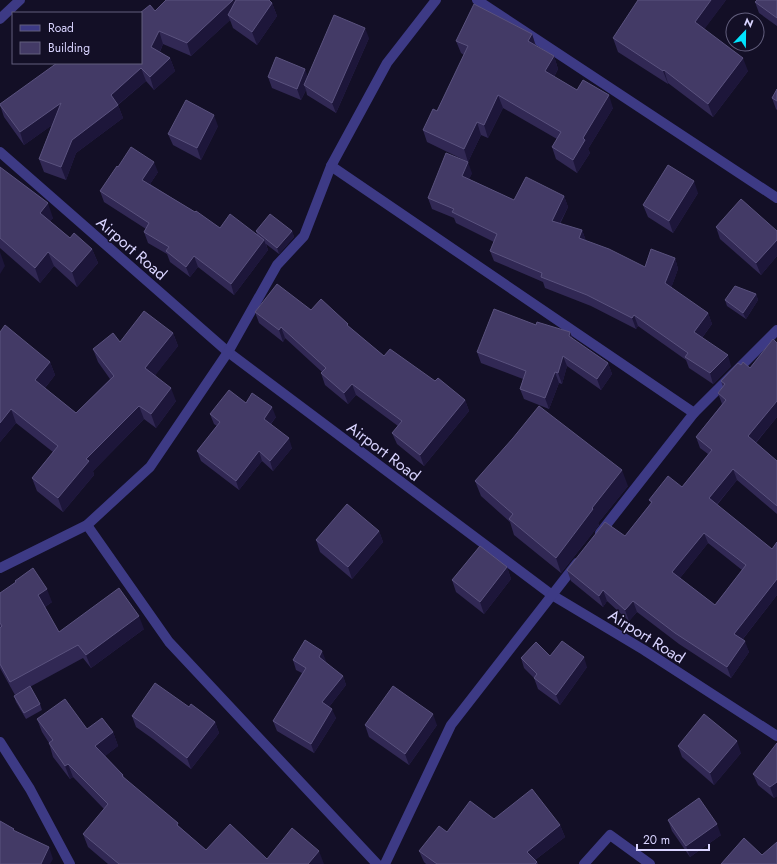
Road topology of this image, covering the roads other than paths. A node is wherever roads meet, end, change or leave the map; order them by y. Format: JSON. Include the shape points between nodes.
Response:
{"nodes":[{"id":1,"x":20,"y":0,"type":"edge"},
{"id":2,"x":436,"y":0,"type":"edge"},
{"id":3,"x":477,"y":0,"type":"edge"},
{"id":4,"x":0,"y":19,"type":"edge"},
{"id":5,"x":0,"y":152,"type":"edge"},
{"id":6,"x":331,"y":166,"type":"junction"},
{"id":7,"x":777,"y":198,"type":"edge"},
{"id":8,"x":777,"y":330,"type":"edge"},
{"id":9,"x":228,"y":352,"type":"junction"},
{"id":10,"x":694,"y":413,"type":"junction"},
{"id":11,"x":87,"y":525,"type":"junction"},
{"id":12,"x":596,"y":539,"type":"edge"},
{"id":13,"x":581,"y":558,"type":"edge"},
{"id":14,"x":0,"y":568,"type":"edge"},
{"id":15,"x":552,"y":596,"type":"junction"},
{"id":16,"x":777,"y":736,"type":"edge"},
{"id":17,"x":0,"y":742,"type":"edge"},
{"id":18,"x":70,"y":864,"type":"edge"},
{"id":19,"x":377,"y":864,"type":"edge"},
{"id":20,"x":385,"y":864,"type":"edge"},
{"id":21,"x":584,"y":864,"type":"edge"},
{"id":22,"x":650,"y":864,"type":"edge"}],
"edges":[{"from":1,"to":4,"type":"street"},
{"from":2,"to":6,"type":"street","via":[[386,63]]},
{"from":3,"to":7,"type":"street"},
{"from":5,"to":9,"type":"street","name":"Airport Road"},
{"from":6,"to":9,"type":"street","via":[[304,236],[277,266]]},
{"from":6,"to":10,"type":"street"},
{"from":8,"to":10,"type":"street"},
{"from":9,"to":11,"type":"street","via":[[150,467]]},
{"from":9,"to":15,"type":"street","name":"Airport Road"},
{"from":10,"to":12,"type":"street"},
{"from":11,"to":14,"type":"street"},
{"from":11,"to":19,"type":"street","via":[[168,642]]},
{"from":13,"to":15,"type":"street"},
{"from":15,"to":16,"type":"street","name":"Airport Road","via":[[644,650]]},
{"from":15,"to":20,"type":"street","via":[[451,725]]},
{"from":17,"to":18,"type":"street","via":[[30,789]]},
{"from":21,"to":22,"type":"street","via":[[610,835]]}]}
